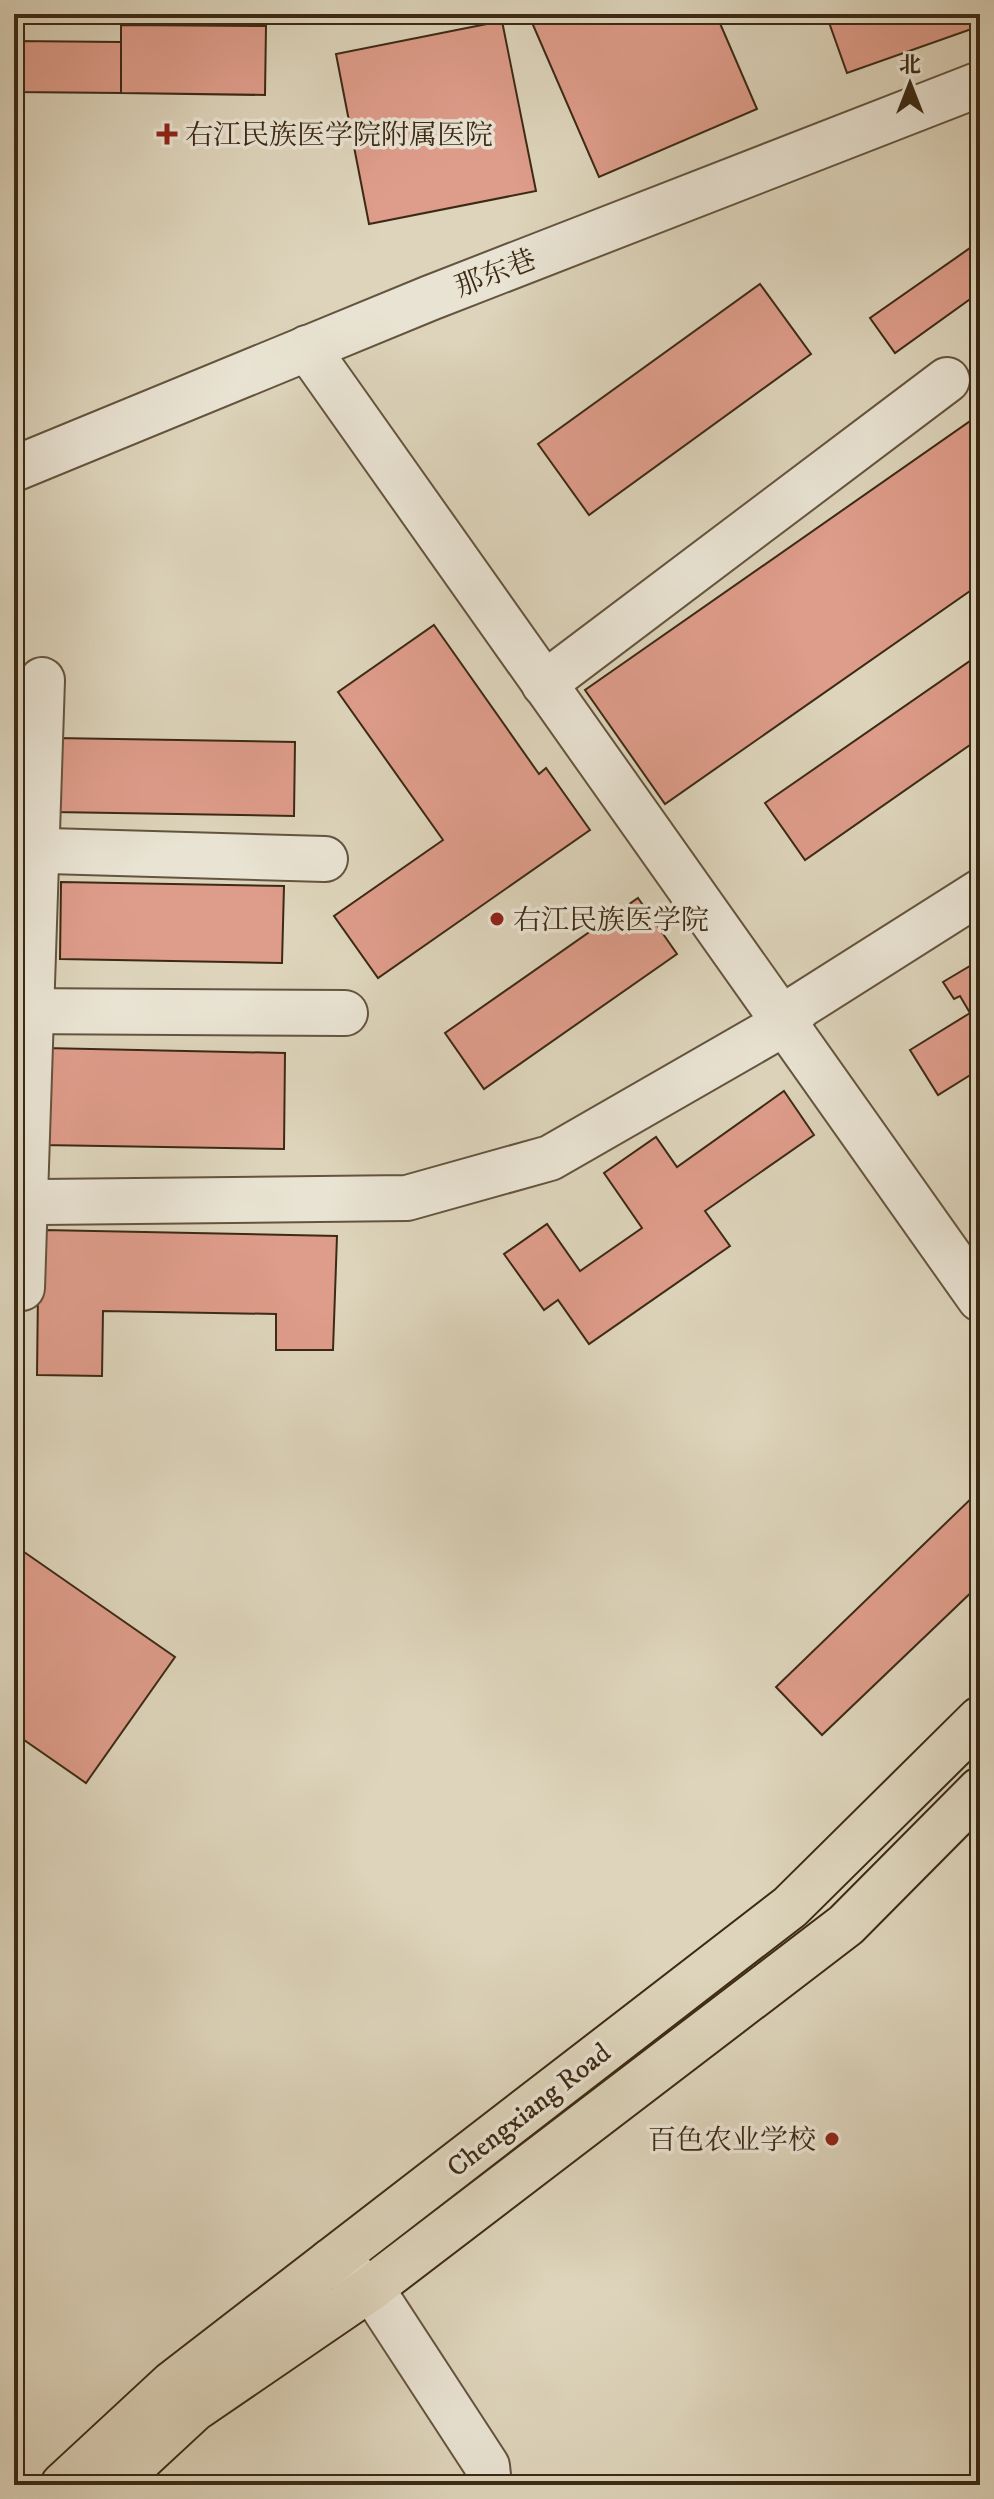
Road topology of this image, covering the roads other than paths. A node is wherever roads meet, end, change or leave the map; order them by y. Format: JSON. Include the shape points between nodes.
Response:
{"nodes":[{"id":1,"x":980,"y":84,"type":"edge"},
{"id":2,"x":307,"y":348,"type":"junction"},
{"id":3,"x":947,"y":380,"type":"dead end"},
{"id":4,"x":14,"y":469,"type":"edge"},
{"id":5,"x":42,"y":680,"type":"dead end"},
{"id":6,"x":544,"y":684,"type":"junction"},
{"id":7,"x":25,"y":851,"type":"edge"},
{"id":8,"x":325,"y":859,"type":"dead end"},
{"id":9,"x":980,"y":892,"type":"edge"},
{"id":10,"x":23,"y":1011,"type":"edge"},
{"id":11,"x":345,"y":1013,"type":"dead end"},
{"id":12,"x":785,"y":1023,"type":"junction"},
{"id":13,"x":20,"y":1200,"type":"edge"},
{"id":14,"x":22,"y":1288,"type":"dead end"},
{"id":15,"x":980,"y":1299,"type":"edge"},
{"id":16,"x":980,"y":1719,"type":"edge"},
{"id":17,"x":980,"y":1790,"type":"edge"},
{"id":18,"x":331,"y":2261,"type":"junction"},
{"id":19,"x":371,"y":2288,"type":"junction"},
{"id":20,"x":63,"y":2485,"type":"edge"},
{"id":21,"x":112,"y":2485,"type":"edge"},
{"id":22,"x":489,"y":2485,"type":"edge"}],
"edges":[{"from":1,"to":2,"type":"street","name":"那东巷"},
{"from":2,"to":4,"type":"street","name":"那东巷"},
{"from":2,"to":6,"type":"street"},
{"from":3,"to":6,"type":"street"},
{"from":5,"to":7,"type":"street"},
{"from":6,"to":12,"type":"street"},
{"from":7,"to":8,"type":"street"},
{"from":7,"to":10,"type":"street"},
{"from":9,"to":12,"type":"street","via":[[800,1006]]},
{"from":10,"to":11,"type":"street"},
{"from":10,"to":13,"type":"street"},
{"from":12,"to":13,"type":"street","via":[[550,1158],[407,1198]]},
{"from":12,"to":15,"type":"street"},
{"from":13,"to":14,"type":"street"},
{"from":16,"to":18,"type":"main road","name":"Chengxiang Road","via":[[790,1907]]},
{"from":17,"to":19,"type":"main road","name":"Chengxiang Road","via":[[846,1925]]},
{"from":18,"to":19,"type":"street"},
{"from":18,"to":20,"type":"main road","name":"Chengxiang Road","via":[[172,2384]]},
{"from":19,"to":21,"type":"main road","name":"Chengxiang Road","via":[[194,2409]]},
{"from":19,"to":22,"type":"street","via":[[487,2466]]}]}
